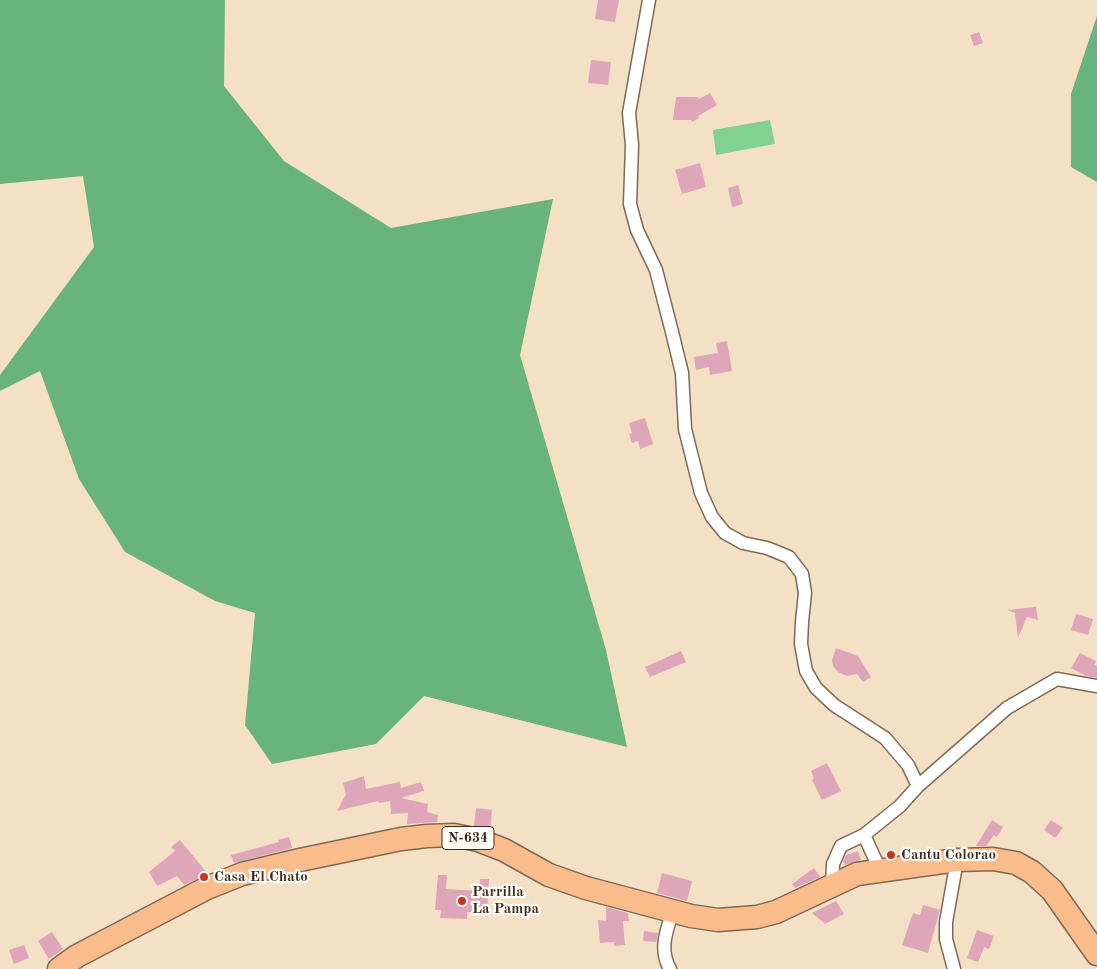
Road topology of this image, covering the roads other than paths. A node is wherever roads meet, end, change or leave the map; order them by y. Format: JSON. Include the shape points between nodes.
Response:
{"nodes":[{"id":1,"x":649,"y":0,"type":"edge"},
{"id":2,"x":1097,"y":686,"type":"edge"},
{"id":3,"x":918,"y":786,"type":"junction"},
{"id":4,"x":864,"y":835,"type":"junction"},
{"id":5,"x":957,"y":860,"type":"junction"},
{"id":6,"x":880,"y":870,"type":"junction"},
{"id":7,"x":832,"y":885,"type":"junction"},
{"id":8,"x":673,"y":911,"type":"junction"},
{"id":9,"x":1097,"y":954,"type":"edge"},
{"id":10,"x":59,"y":969,"type":"edge"},
{"id":11,"x":670,"y":969,"type":"edge"},
{"id":12,"x":954,"y":969,"type":"edge"}],
"edges":[{"from":1,"to":3,"type":"street","via":[[629,113],[632,145],[630,204],[637,230],[656,270],[672,332],[682,373],[685,428],[701,493],[712,517],[725,533],[743,543],[789,557],[802,574],[805,593],[802,644],[806,671],[816,688],[834,705],[885,738],[908,765]]},
{"from":2,"to":3,"type":"street","via":[[1057,679],[1007,708]]},
{"from":3,"to":4,"type":"street","via":[[900,806]]},
{"from":4,"to":6,"type":"street"},
{"from":4,"to":7,"type":"street","via":[[841,846],[833,864]]},
{"from":5,"to":6,"type":"highway","number":"N-634"},
{"from":5,"to":9,"type":"highway","number":"N-634","via":[[993,859],[1016,863],[1032,872],[1052,890]]},
{"from":5,"to":12,"type":"street","via":[[946,922],[946,939]]},
{"from":6,"to":7,"type":"highway","number":"N-634","via":[[857,874]]},
{"from":7,"to":8,"type":"highway","number":"N-634","via":[[776,912],[757,917],[718,920]]},
{"from":8,"to":10,"type":"highway","number":"N-634","via":[[549,875],[504,850],[478,840],[454,835],[427,836],[242,874],[207,888],[77,956]]},
{"from":8,"to":11,"type":"street","via":[[663,946]]}]}
